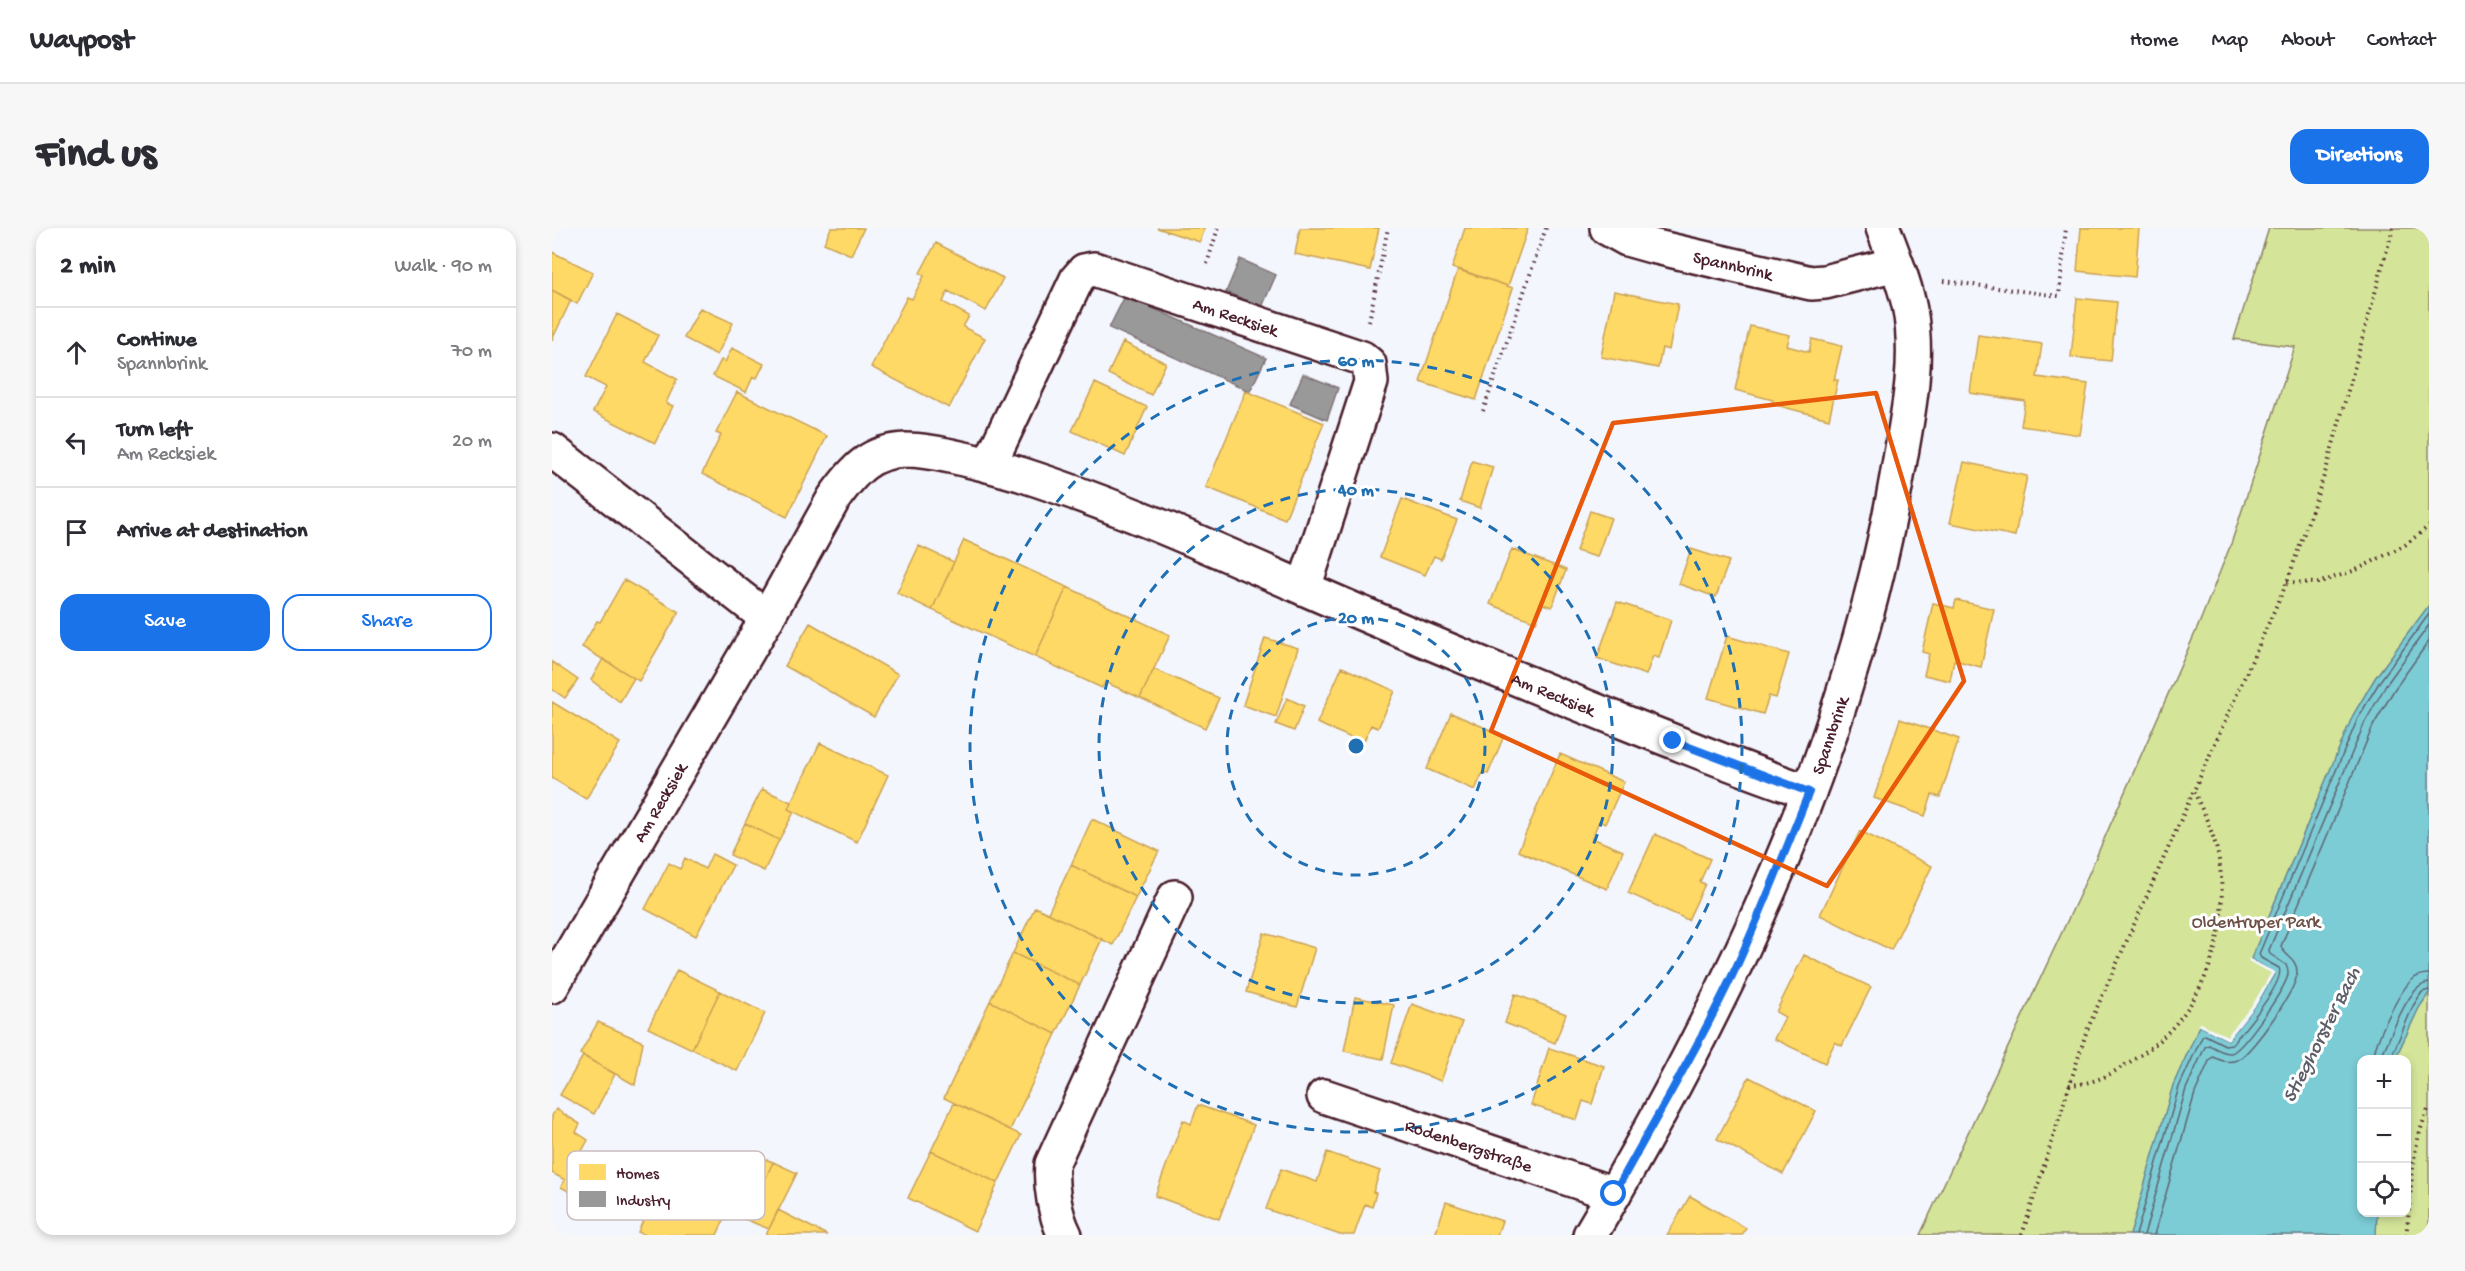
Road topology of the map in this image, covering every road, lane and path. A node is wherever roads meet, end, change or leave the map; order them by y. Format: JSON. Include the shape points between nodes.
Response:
{"nodes":[{"id":1,"x":1388,"y":228,"type":"edge"},
{"id":2,"x":1546,"y":228,"type":"edge"},
{"id":3,"x":1606,"y":228,"type":"edge"},
{"id":4,"x":1884,"y":228,"type":"edge"},
{"id":5,"x":2066,"y":228,"type":"edge"},
{"id":6,"x":2393,"y":228,"type":"edge"},
{"id":7,"x":1896,"y":264,"type":"junction"},
{"id":8,"x":1362,"y":358,"type":"junction"},
{"id":9,"x":1483,"y":411,"type":"dead end"},
{"id":10,"x":552,"y":450,"type":"edge"},
{"id":11,"x":989,"y":465,"type":"junction"},
{"id":12,"x":2429,"y":526,"type":"edge"},
{"id":13,"x":2287,"y":582,"type":"junction"},
{"id":14,"x":1304,"y":588,"type":"junction"},
{"id":15,"x":767,"y":618,"type":"junction"},
{"id":16,"x":2194,"y":791,"type":"junction"},
{"id":17,"x":1809,"y":792,"type":"junction"},
{"id":18,"x":1174,"y":897,"type":"dead end"},
{"id":19,"x":552,"y":986,"type":"edge"},
{"id":20,"x":2069,"y":1085,"type":"junction"},
{"id":21,"x":1324,"y":1096,"type":"dead end"},
{"id":22,"x":2429,"y":1107,"type":"edge"},
{"id":23,"x":1614,"y":1194,"type":"junction"},
{"id":24,"x":1063,"y":1231,"type":"edge"},
{"id":25,"x":1590,"y":1235,"type":"edge"},
{"id":26,"x":2022,"y":1235,"type":"edge"},
{"id":27,"x":2406,"y":1235,"type":"edge"}],
"edges":[{"from":1,"to":8,"type":"path"},
{"from":2,"to":9,"type":"path"},
{"from":3,"to":7,"type":"street","name":"Spannbrink","via":[[1652,246],[1811,283]]},
{"from":4,"to":7,"type":"street","name":"Spannbrink"},
{"from":5,"to":7,"type":"path","via":[[2059,296],[1942,281]]},
{"from":6,"to":13,"type":"path","via":[[2326,470]]},
{"from":7,"to":17,"type":"street","name":"Spannbrink","via":[[1910,309],[1913,344],[1909,407],[1887,534],[1870,604],[1853,667]]},
{"from":8,"to":11,"type":"street","name":"Am Recksiek","via":[[1094,268],[1077,279]]},
{"from":8,"to":14,"type":"street","via":[[1369,364],[1371,381]]},
{"from":10,"to":15,"type":"street"},
{"from":11,"to":14,"type":"street","name":"Am Recksiek","via":[[1084,495]]},
{"from":11,"to":15,"type":"street","name":"Am Recksiek","via":[[908,450],[882,452],[862,465],[834,498]]},
{"from":12,"to":13,"type":"path","via":[[2405,546],[2356,570],[2318,583]]},
{"from":13,"to":16,"type":"path"},
{"from":14,"to":17,"type":"street","name":"Am Recksiek","via":[[1557,696]]},
{"from":15,"to":19,"type":"street","name":"Am Recksiek"},
{"from":16,"to":20,"type":"path","via":[[2087,1030]]},
{"from":16,"to":20,"type":"path","via":[[2208,821],[2218,858],[2222,896],[2210,967],[2192,1005],[2151,1048],[2091,1083]]},
{"from":17,"to":23,"type":"street","name":"Spannbrink","via":[[1738,962]]},
{"from":18,"to":24,"type":"street","via":[[1052,1164],[1051,1177]]},
{"from":20,"to":26,"type":"path"},
{"from":21,"to":23,"type":"street","name":"Rodenbergstraße"},
{"from":22,"to":27,"type":"path","via":[[2414,1152]]},
{"from":23,"to":25,"type":"street","name":"Spannbrink"}]}
